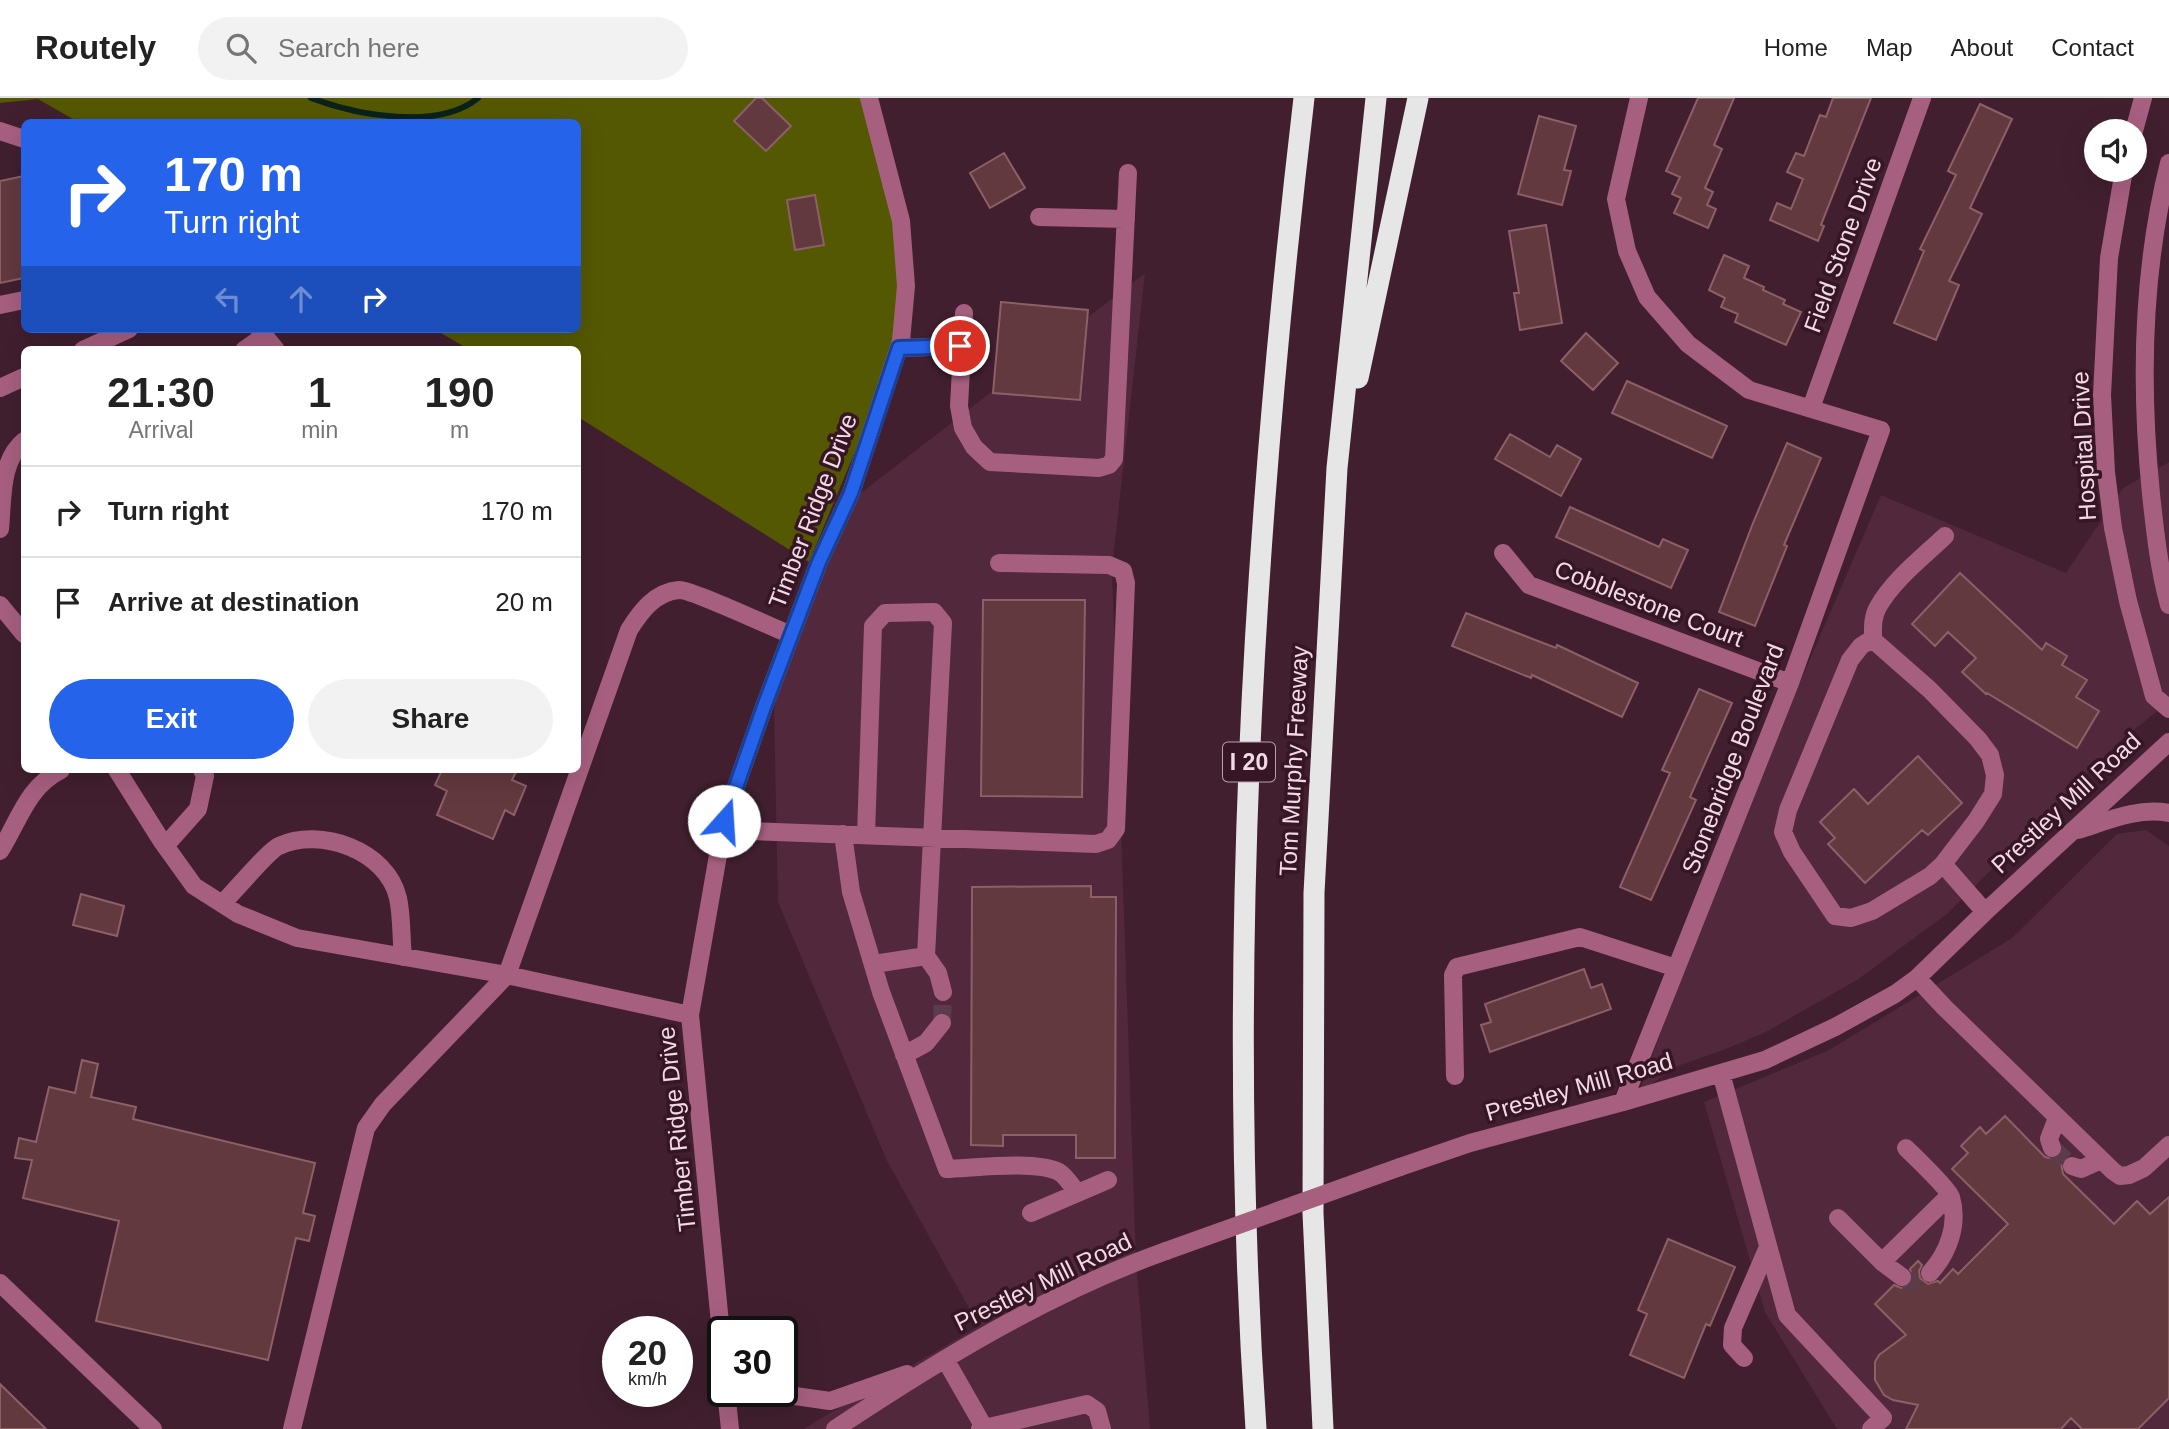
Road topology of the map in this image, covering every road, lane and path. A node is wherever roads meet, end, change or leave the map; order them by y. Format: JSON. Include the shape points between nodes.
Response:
{"nodes":[{"id":1,"x":869,"y":98,"type":"edge"},
{"id":2,"x":1304,"y":98,"type":"edge"},
{"id":3,"x":1376,"y":98,"type":"edge"},
{"id":4,"x":1418,"y":98,"type":"edge"},
{"id":5,"x":1639,"y":98,"type":"edge"},
{"id":6,"x":1922,"y":98,"type":"edge"},
{"id":7,"x":2143,"y":98,"type":"edge"},
{"id":8,"x":2137,"y":119,"type":"edge"},
{"id":9,"x":0,"y":131,"type":"edge"},
{"id":10,"x":21,"y":138,"type":"edge"},
{"id":11,"x":2169,"y":163,"type":"edge"},
{"id":12,"x":1128,"y":173,"type":"dead end"},
{"id":13,"x":2122,"y":182,"type":"edge"},
{"id":14,"x":1039,"y":218,"type":"dead end"},
{"id":15,"x":1126,"y":219,"type":"junction"},
{"id":16,"x":21,"y":301,"type":"edge"},
{"id":17,"x":0,"y":305,"type":"edge"},
{"id":18,"x":964,"y":313,"type":"dead end"},
{"id":19,"x":120,"y":333,"type":"edge"},
{"id":20,"x":92,"y":346,"type":"edge"},
{"id":21,"x":960,"y":346,"type":"junction"},
{"id":22,"x":899,"y":348,"type":"junction"},
{"id":23,"x":21,"y":378,"type":"edge"},
{"id":24,"x":0,"y":388,"type":"edge"},
{"id":25,"x":1811,"y":408,"type":"junction"},
{"id":26,"x":21,"y":444,"type":"edge"},
{"id":27,"x":1337,"y":468,"type":"junction"},
{"id":28,"x":0,"y":529,"type":"edge"},
{"id":29,"x":2162,"y":530,"type":"edge"},
{"id":30,"x":1945,"y":536,"type":"dead end"},
{"id":31,"x":1503,"y":553,"type":"dead end"},
{"id":32,"x":999,"y":563,"type":"dead end"},
{"id":33,"x":0,"y":605,"type":"edge"},
{"id":34,"x":2169,"y":605,"type":"edge"},
{"id":35,"x":21,"y":630,"type":"edge"},
{"id":36,"x":791,"y":635,"type":"junction"},
{"id":37,"x":1873,"y":639,"type":"junction"},
{"id":38,"x":1790,"y":683,"type":"junction"},
{"id":39,"x":2169,"y":709,"type":"edge"},
{"id":40,"x":2169,"y":742,"type":"edge"},
{"id":41,"x":581,"y":766,"type":"edge"},
{"id":42,"x":55,"y":773,"type":"edge"},
{"id":43,"x":119,"y":773,"type":"edge"},
{"id":44,"x":204,"y":773,"type":"edge"},
{"id":45,"x":578,"y":773,"type":"edge"},
{"id":46,"x":2169,"y":813,"type":"edge"},
{"id":47,"x":723,"y":830,"type":"junction"},
{"id":48,"x":2072,"y":832,"type":"junction"},
{"id":49,"x":843,"y":834,"type":"junction"},
{"id":50,"x":866,"y":835,"type":"junction"},
{"id":51,"x":934,"y":837,"type":"junction"},
{"id":52,"x":165,"y":846,"type":"junction"},
{"id":53,"x":0,"y":851,"type":"edge"},
{"id":54,"x":1943,"y":864,"type":"junction"},
{"id":55,"x":222,"y":904,"type":"junction"},
{"id":56,"x":1985,"y":912,"type":"junction"},
{"id":57,"x":926,"y":956,"type":"junction"},
{"id":58,"x":403,"y":957,"type":"junction"},
{"id":59,"x":874,"y":964,"type":"junction"},
{"id":60,"x":1676,"y":968,"type":"junction"},
{"id":61,"x":507,"y":975,"type":"junction"},
{"id":62,"x":1917,"y":978,"type":"junction"},
{"id":63,"x":943,"y":992,"type":"tunnel mouth"},
{"id":64,"x":690,"y":1015,"type":"junction"},
{"id":65,"x":942,"y":1023,"type":"tunnel mouth"},
{"id":66,"x":904,"y":1055,"type":"junction"},
{"id":67,"x":1721,"y":1073,"type":"junction"},
{"id":68,"x":1455,"y":1076,"type":"dead end"},
{"id":69,"x":1623,"y":1102,"type":"junction"},
{"id":70,"x":2057,"y":1118,"type":"junction"},
{"id":71,"x":2169,"y":1146,"type":"edge"},
{"id":72,"x":1906,"y":1148,"type":"dead end"},
{"id":73,"x":2053,"y":1148,"type":"dead end"},
{"id":74,"x":2101,"y":1160,"type":"junction"},
{"id":75,"x":2072,"y":1166,"type":"dead end"},
{"id":76,"x":1108,"y":1180,"type":"dead end"},
{"id":77,"x":1077,"y":1193,"type":"junction"},
{"id":78,"x":1950,"y":1195,"type":"junction"},
{"id":79,"x":1031,"y":1213,"type":"dead end"},
{"id":80,"x":1838,"y":1218,"type":"dead end"},
{"id":81,"x":1768,"y":1247,"type":"junction"},
{"id":82,"x":1882,"y":1262,"type":"junction"},
{"id":83,"x":1930,"y":1273,"type":"dead end"},
{"id":84,"x":1902,"y":1278,"type":"dead end"},
{"id":85,"x":0,"y":1283,"type":"edge"},
{"id":86,"x":719,"y":1316,"type":"edge"},
{"id":87,"x":1744,"y":1358,"type":"dead end"},
{"id":88,"x":937,"y":1363,"type":"junction"},
{"id":89,"x":798,"y":1396,"type":"edge"},
{"id":90,"x":728,"y":1407,"type":"edge"},
{"id":91,"x":983,"y":1428,"type":"edge"},
{"id":92,"x":152,"y":1429,"type":"edge"},
{"id":93,"x":292,"y":1429,"type":"edge"},
{"id":94,"x":730,"y":1429,"type":"edge"},
{"id":95,"x":835,"y":1429,"type":"edge"},
{"id":96,"x":1102,"y":1429,"type":"edge"},
{"id":97,"x":1256,"y":1429,"type":"edge"},
{"id":98,"x":1323,"y":1429,"type":"edge"},
{"id":99,"x":1871,"y":1429,"type":"edge"}],
"edges":[{"from":1,"to":22,"type":"street","name":"Timber Ridge Drive","via":[[901,221],[906,286]]},
{"from":2,"to":97,"type":"highway","name":"Tom Murphy Freeway","number":"I 20","via":[[1284,262],[1246,818],[1243,1047]]},
{"from":3,"to":27,"type":"highway","name":"Tom Murphy Freeway"},
{"from":4,"to":27,"type":"highway"},
{"from":5,"to":25,"type":"street","via":[[1616,199],[1627,251],[1647,297],[1688,344],[1749,390]]},
{"from":6,"to":25,"type":"street","name":"Field Stone Drive"},
{"from":7,"to":8,"type":"street"},
{"from":9,"to":10,"type":"street"},
{"from":11,"to":29,"type":"street","via":[[2159,202],[2145,328],[2148,462]]},
{"from":12,"to":15,"type":"street"},
{"from":13,"to":39,"type":"street","name":"Hospital Drive","via":[[2109,258],[2102,395],[2106,472],[2128,601],[2154,696]]},
{"from":14,"to":15,"type":"street"},
{"from":15,"to":21,"type":"street","via":[[1114,459],[1109,465],[990,462],[963,428],[958,407]]},
{"from":16,"to":17,"type":"street"},
{"from":18,"to":21,"type":"street"},
{"from":19,"to":20,"type":"street"},
{"from":21,"to":22,"type":"street"},
{"from":22,"to":36,"type":"street","name":"Timber Ridge Drive","via":[[851,493]]},
{"from":23,"to":24,"type":"street"},
{"from":25,"to":38,"type":"street","name":"Stonebridge Boulevard","via":[[1881,430]]},
{"from":26,"to":28,"type":"street","via":[[6,468]]},
{"from":27,"to":98,"type":"highway","name":"Tom Murphy Freeway","via":[[1313,918],[1314,1213]]},
{"from":29,"to":34,"type":"street"},
{"from":30,"to":37,"type":"street","via":[[1878,607]]},
{"from":31,"to":38,"type":"street","name":"Cobblestone Court","via":[[1529,585]]},
{"from":32,"to":51,"type":"street","via":[[1109,565],[1123,571],[1116,829],[1108,840],[1096,844]]},
{"from":33,"to":35,"type":"street"},
{"from":36,"to":41,"type":"street","via":[[681,590],[660,596],[629,630]]},
{"from":36,"to":47,"type":"street","name":"Timber Ridge Drive"},
{"from":37,"to":54,"type":"street","via":[[1978,738],[1990,755],[1993,794]]},
{"from":37,"to":54,"type":"street","via":[[1850,660],[1783,832],[1835,916],[1851,918],[1872,911]]},
{"from":38,"to":60,"type":"street","name":"Stonebridge Boulevard"},
{"from":40,"to":48,"type":"street","name":"Prestley Mill Road"},
{"from":42,"to":53,"type":"street","via":[[27,800]]},
{"from":43,"to":52,"type":"street"},
{"from":44,"to":52,"type":"street","via":[[198,809]]},
{"from":45,"to":61,"type":"street"},
{"from":46,"to":48,"type":"street","via":[[2129,814]]},
{"from":47,"to":49,"type":"street"},
{"from":47,"to":64,"type":"street","name":"Timber Ridge Drive"},
{"from":48,"to":56,"type":"street","name":"Prestley Mill Road"},
{"from":49,"to":50,"type":"street"},
{"from":49,"to":59,"type":"street","via":[[851,892]]},
{"from":50,"to":51,"type":"street"},
{"from":50,"to":51,"type":"street","via":[[873,626],[885,613],[934,612],[943,623]]},
{"from":51,"to":57,"type":"street"},
{"from":52,"to":55,"type":"street","via":[[194,886]]},
{"from":54,"to":56,"type":"street"},
{"from":55,"to":58,"type":"street","via":[[297,938]]},
{"from":55,"to":58,"type":"street","via":[[276,847],[304,839],[337,842],[362,853],[386,872],[398,896]]},
{"from":56,"to":62,"type":"street","name":"Prestley Mill Road"},
{"from":57,"to":59,"type":"street"},
{"from":57,"to":63,"type":"street","via":[[938,973]]},
{"from":58,"to":61,"type":"street"},
{"from":59,"to":66,"type":"street"},
{"from":60,"to":68,"type":"street","via":[[1580,937],[1457,967],[1452,975]]},
{"from":60,"to":69,"type":"street","name":"Stonebridge Boulevard"},
{"from":61,"to":64,"type":"street"},
{"from":61,"to":93,"type":"street","via":[[383,1104],[366,1128]]},
{"from":62,"to":67,"type":"street","name":"Prestley Mill Road","via":[[1835,1027],[1765,1060]]},
{"from":62,"to":70,"type":"street"},
{"from":64,"to":86,"type":"street","name":"Timber Ridge Drive"},
{"from":65,"to":66,"type":"street","via":[[926,1043]]},
{"from":66,"to":77,"type":"street","via":[[947,1169],[1049,1168],[1062,1174]]},
{"from":67,"to":69,"type":"street","name":"Prestley Mill Road"},
{"from":67,"to":81,"type":"street"},
{"from":69,"to":88,"type":"street","name":"Prestley Mill Road","bridge":true,"via":[[1477,1141],[1166,1251],[1089,1282]]},
{"from":70,"to":73,"type":"street","via":[[2049,1139]]},
{"from":70,"to":74,"type":"street"},
{"from":71,"to":74,"type":"street","via":[[2129,1175],[2120,1175]]},
{"from":72,"to":78,"type":"street"},
{"from":74,"to":75,"type":"street","via":[[2081,1169]]},
{"from":76,"to":77,"type":"street"},
{"from":77,"to":79,"type":"street"},
{"from":78,"to":82,"type":"street"},
{"from":78,"to":83,"type":"street","via":[[1953,1223],[1949,1243]]},
{"from":80,"to":82,"type":"street"},
{"from":81,"to":87,"type":"street","via":[[1733,1328],[1732,1345]]},
{"from":81,"to":99,"type":"street","via":[[1787,1315],[1883,1418]]},
{"from":82,"to":84,"type":"street"},
{"from":85,"to":92,"type":"street"},
{"from":88,"to":89,"type":"street","name":"Prestley Mill Road","via":[[830,1401]]},
{"from":88,"to":91,"type":"street"},
{"from":88,"to":95,"type":"street","name":"Prestley Mill Road"},
{"from":90,"to":94,"type":"street"},
{"from":91,"to":96,"type":"street","via":[[1087,1404],[1097,1411]]}]}
